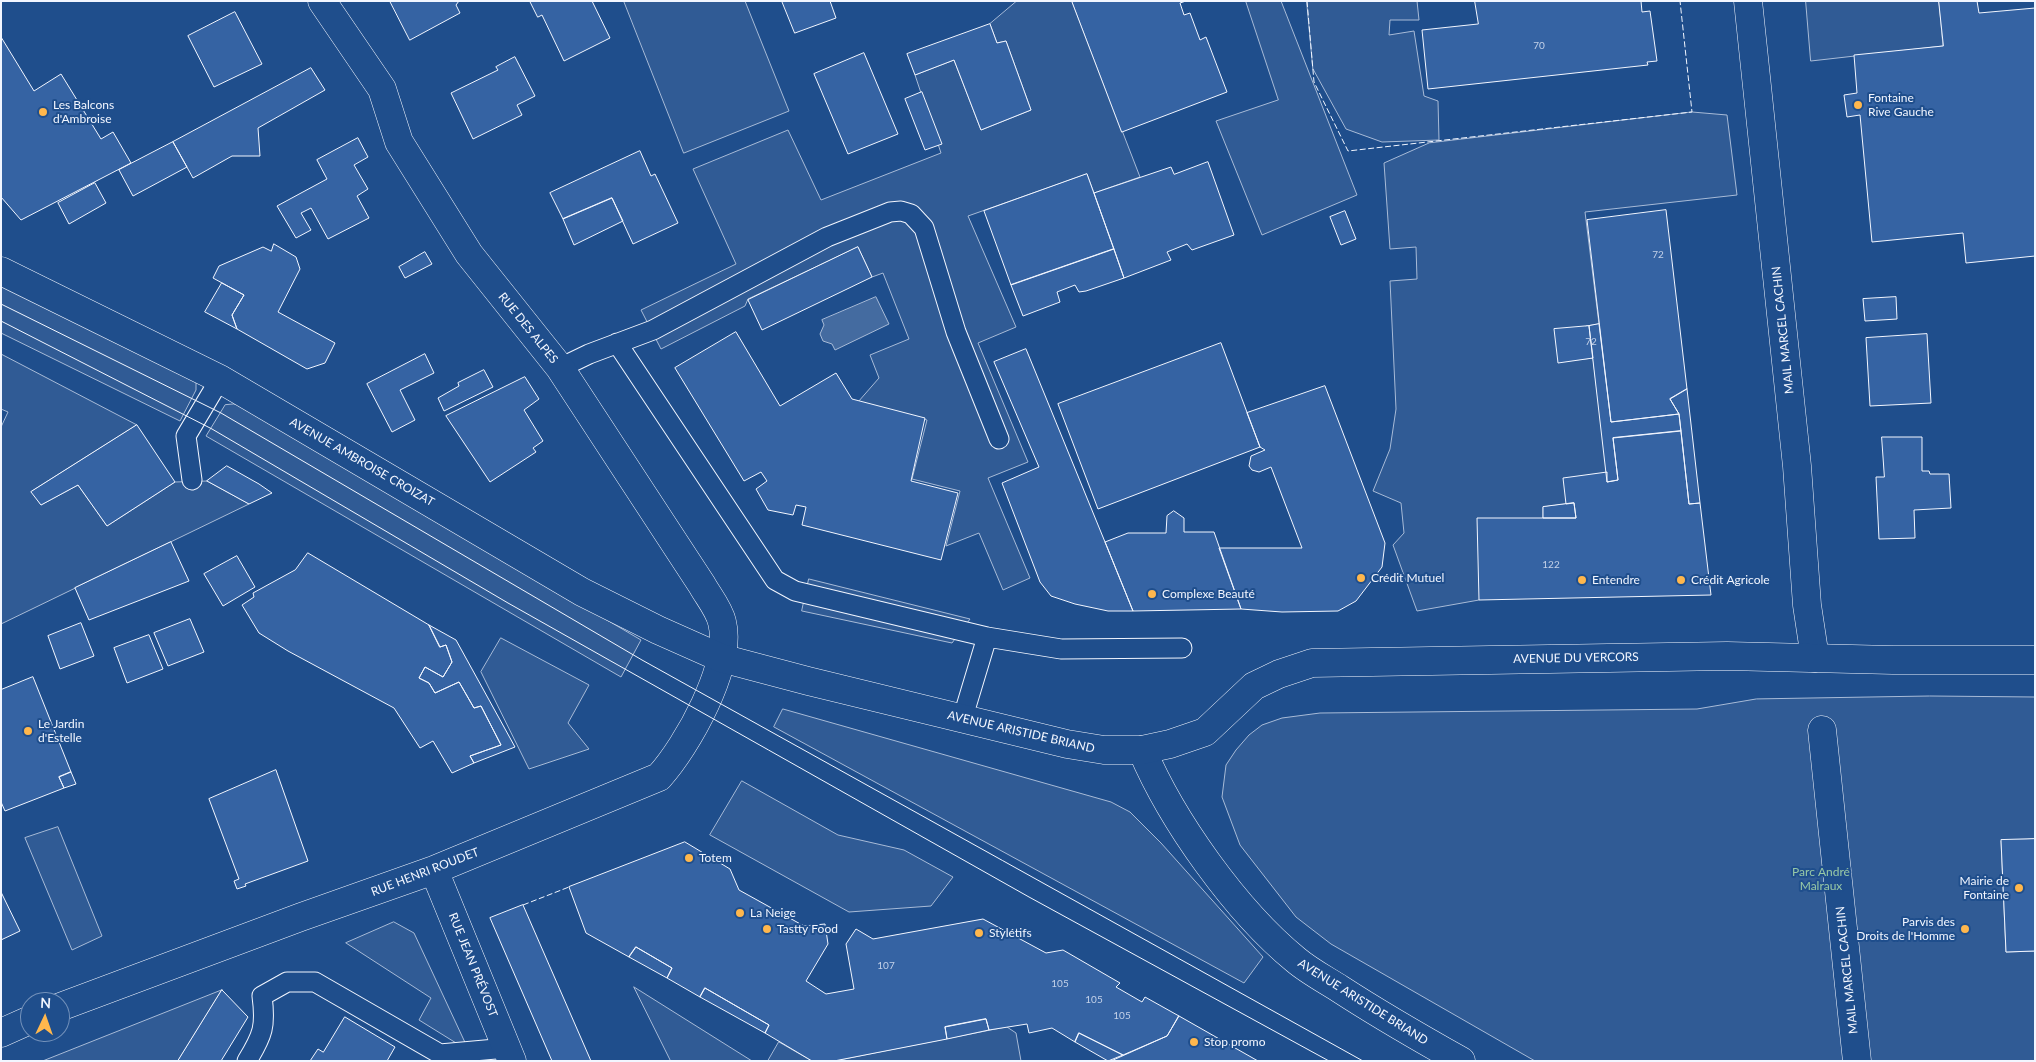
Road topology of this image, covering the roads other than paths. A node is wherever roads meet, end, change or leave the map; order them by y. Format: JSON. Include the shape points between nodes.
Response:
{"nodes":[{"id":1,"x":322,"y":1,"type":"edge"},
{"id":2,"x":1748,"y":1,"type":"edge"},
{"id":3,"x":1,"y":270,"type":"edge"},
{"id":4,"x":617,"y":343,"type":"junction"},
{"id":5,"x":560,"y":368,"type":"junction"},
{"id":6,"x":220,"y":379,"type":"junction"},
{"id":7,"x":999,"y":439,"type":"dead end"},
{"id":8,"x":192,"y":480,"type":"dead end"},
{"id":9,"x":987,"y":638,"type":"junction"},
{"id":10,"x":1182,"y":648,"type":"dead end"},
{"id":11,"x":721,"y":658,"type":"junction"},
{"id":12,"x":1815,"y":658,"type":"junction"},
{"id":13,"x":2035,"y":660,"type":"edge"},
{"id":14,"x":962,"y":720,"type":"junction"},
{"id":15,"x":1822,"y":730,"type":"dead end"},
{"id":16,"x":1142,"y":750,"type":"junction"},
{"id":17,"x":434,"y":870,"type":"junction"},
{"id":18,"x":70,"y":1003,"type":"edge"},
{"id":19,"x":20,"y":1024,"type":"edge"},
{"id":20,"x":1,"y":1033,"type":"edge"},
{"id":21,"x":509,"y":1054,"type":"edge"},
{"id":22,"x":438,"y":1057,"type":"edge"},
{"id":23,"x":247,"y":1061,"type":"edge"},
{"id":24,"x":1461,"y":1061,"type":"edge"},
{"id":25,"x":1857,"y":1061,"type":"edge"}],
"edges":[{"from":1,"to":5,"type":"street","name":"RUE DES ALPES","via":[[382,89],[399,142],[469,254]]},
{"from":2,"to":12,"type":"street","name":"MAIL MARCEL CACHIN"},
{"from":3,"to":6,"type":"street","name":"AVENUE AMBROISE CROIZAT"},
{"from":4,"to":5,"type":"lane"},
{"from":4,"to":7,"type":"lane","via":[[653,330],[827,237],[890,212],[912,214],[924,228],[956,332]]},
{"from":4,"to":9,"type":"lane","via":[[775,580],[795,591]]},
{"from":5,"to":11,"type":"street","name":"RUE DES ALPES","via":[[702,585],[722,621]]},
{"from":6,"to":8,"type":"lane","via":[[186,436]]},
{"from":6,"to":11,"type":"street","name":"AVENUE AMBROISE CROIZAT","via":[[582,592]]},
{"from":9,"to":10,"type":"lane","via":[[1061,650]]},
{"from":9,"to":14,"type":"lane"},
{"from":11,"to":14,"type":"street","name":"AVENUE ARISTIDE BRIAND"},
{"from":11,"to":17,"type":"street","name":"RUE HENRI ROUDET","via":[[710,697],[671,764],[659,778]]},
{"from":12,"to":13,"type":"street","name":"AVENUE DU VERCORS"},
{"from":12,"to":16,"type":"street","name":"AVENUE DU VERCORS","via":[[1727,656],[1312,663],[1254,686],[1205,732]]},
{"from":14,"to":16,"type":"street","name":"AVENUE ARISTIDE BRIAND","via":[[1067,744],[1104,750]]},
{"from":15,"to":25,"type":"street","name":"MAIL MARCEL CACHIN"},
{"from":16,"to":24,"type":"street","name":"AVENUE ARISTIDE BRIAND","via":[[1151,771],[1204,857],[1255,923],[1297,961],[1392,1023]]},
{"from":17,"to":18,"type":"street","name":"RUE HENRI ROUDET"},
{"from":17,"to":21,"type":"street","name":"RUE JEAN PRÉVOST"},
{"from":19,"to":20,"type":"street"},
{"from":21,"to":22,"type":"lane"},
{"from":22,"to":23,"type":"lane","via":[[316,982],[287,982],[262,996],[265,1020],[259,1042]]}]}
